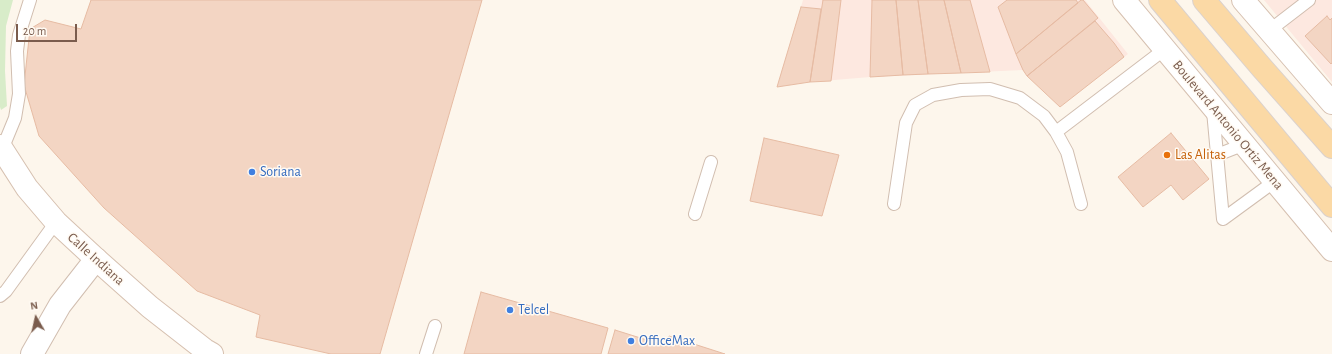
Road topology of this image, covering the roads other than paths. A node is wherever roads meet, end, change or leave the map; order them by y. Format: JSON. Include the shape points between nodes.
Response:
{"nodes":[{"id":1,"x":30,"y":0,"type":"edge"},
{"id":2,"x":1124,"y":0,"type":"edge"},
{"id":3,"x":1160,"y":0,"type":"edge"},
{"id":4,"x":1204,"y":0,"type":"edge"},
{"id":5,"x":1243,"y":0,"type":"edge"},
{"id":6,"x":1308,"y":0,"type":"edge"},
{"id":7,"x":1270,"y":30,"type":"junction"},
{"id":8,"x":1165,"y":49,"type":"junction"},
{"id":9,"x":1332,"y":103,"type":"edge"},
{"id":10,"x":1213,"y":106,"type":"junction"},
{"id":11,"x":1056,"y":132,"type":"junction"},
{"id":12,"x":1245,"y":144,"type":"junction"},
{"id":13,"x":1332,"y":147,"type":"edge"},
{"id":14,"x":1,"y":149,"type":"edge"},
{"id":15,"x":1217,"y":155,"type":"junction"},
{"id":16,"x":710,"y":162,"type":"dead end"},
{"id":17,"x":1275,"y":181,"type":"junction"},
{"id":18,"x":894,"y":204,"type":"dead end"},
{"id":19,"x":1081,"y":204,"type":"dead end"},
{"id":20,"x":1332,"y":206,"type":"edge"},
{"id":21,"x":695,"y":214,"type":"dead end"},
{"id":22,"x":56,"y":222,"type":"junction"},
{"id":23,"x":1332,"y":250,"type":"edge"},
{"id":24,"x":96,"y":259,"type":"junction"},
{"id":25,"x":0,"y":296,"type":"edge"},
{"id":26,"x":32,"y":354,"type":"edge"},
{"id":27,"x":212,"y":354,"type":"edge"},
{"id":28,"x":426,"y":354,"type":"edge"},
{"id":29,"x":430,"y":354,"type":"edge"}],
"edges":[{"from":1,"to":14,"type":"lane","via":[[19,35],[19,94],[15,118]]},
{"from":2,"to":8,"type":"street","name":"Boulevard Antonio Ortiz Mena"},
{"from":3,"to":20,"type":"main road","name":"Boulevard Antonio Ortiz Mena"},
{"from":4,"to":13,"type":"main road"},
{"from":5,"to":7,"type":"street"},
{"from":6,"to":7,"type":"lane"},
{"from":7,"to":9,"type":"street"},
{"from":8,"to":10,"type":"street","name":"Boulevard Antonio Ortiz Mena"},
{"from":8,"to":11,"type":"lane"},
{"from":10,"to":12,"type":"street","name":"Boulevard Antonio Ortiz Mena"},
{"from":10,"to":15,"type":"lane"},
{"from":11,"to":18,"type":"lane","via":[[1044,116],[1020,98],[990,89],[961,90],[933,95],[915,106],[906,123]]},
{"from":11,"to":19,"type":"lane","via":[[1067,152]]},
{"from":12,"to":15,"type":"lane"},
{"from":12,"to":17,"type":"street","name":"Boulevard Antonio Ortiz Mena"},
{"from":14,"to":22,"type":"street","name":"Calle Indiana","via":[[27,188]]},
{"from":15,"to":17,"type":"lane","via":[[1223,219]]},
{"from":16,"to":21,"type":"lane"},
{"from":17,"to":23,"type":"street","name":"Boulevard Antonio Ortiz Mena"},
{"from":22,"to":24,"type":"street","name":"Calle Indiana"},
{"from":22,"to":25,"type":"lane"},
{"from":24,"to":26,"type":"street","via":[[60,304]]},
{"from":24,"to":27,"type":"street","name":"Calle Indiana","via":[[150,307]]},
{"from":28,"to":29,"type":"lane","via":[[435,326]]}]}
